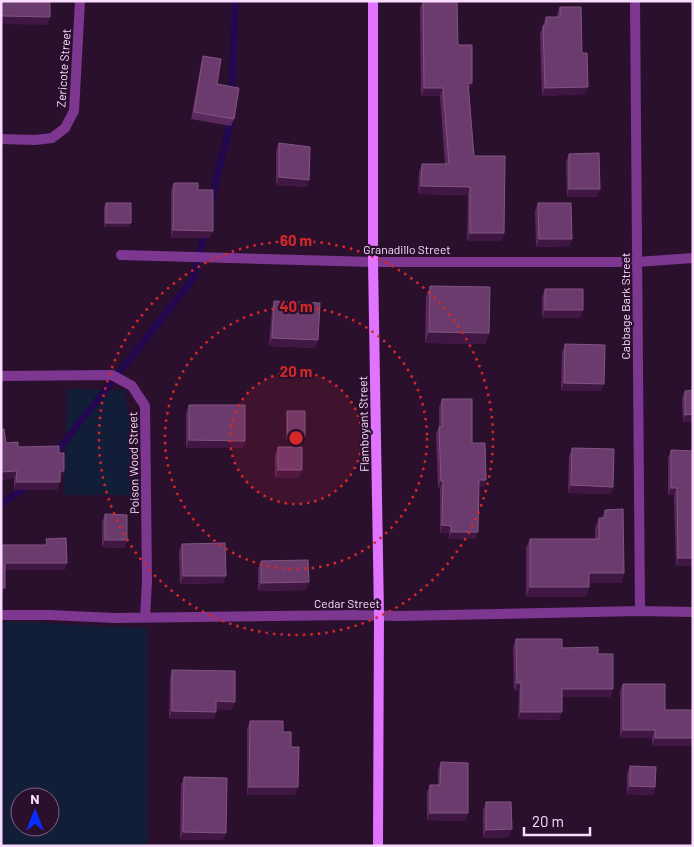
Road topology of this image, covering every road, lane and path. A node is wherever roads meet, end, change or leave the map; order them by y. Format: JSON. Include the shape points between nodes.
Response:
{"nodes":[{"id":1,"x":80,"y":1,"type":"edge"},
{"id":2,"x":374,"y":1,"type":"edge"},
{"id":3,"x":635,"y":1,"type":"edge"},
{"id":4,"x":1,"y":139,"type":"edge"},
{"id":5,"x":120,"y":255,"type":"dead end"},
{"id":6,"x":693,"y":258,"type":"edge"},
{"id":7,"x":373,"y":262,"type":"junction"},
{"id":8,"x":637,"y":262,"type":"junction"},
{"id":9,"x":1,"y":376,"type":"edge"},
{"id":10,"x":640,"y":611,"type":"junction"},
{"id":11,"x":693,"y":612,"type":"edge"},
{"id":12,"x":1,"y":615,"type":"edge"},
{"id":13,"x":379,"y":615,"type":"junction"},
{"id":14,"x":145,"y":617,"type":"junction"},
{"id":15,"x":378,"y":846,"type":"edge"}],
"edges":[{"from":1,"to":4,"type":"street","name":"Zericote Street","via":[[74,111],[65,128],[52,138]]},
{"from":2,"to":7,"type":"street","name":"Flamboyant Street"},
{"from":3,"to":8,"type":"street","name":"Cabbage Bark Street"},
{"from":5,"to":7,"type":"street","name":"Granadillo Street"},
{"from":6,"to":8,"type":"street","name":"Granadillo Street"},
{"from":7,"to":8,"type":"street","name":"Granadillo Street"},
{"from":7,"to":13,"type":"street","name":"Flamboyant Street"},
{"from":8,"to":10,"type":"street","name":"Cabbage Bark Street"},
{"from":9,"to":14,"type":"street","name":"Poison Wood Street","via":[[112,375],[132,386],[145,406]]},
{"from":10,"to":11,"type":"street","name":"Cedar Street"},
{"from":10,"to":13,"type":"street","name":"Cedar Street"},
{"from":12,"to":14,"type":"street","name":"Cedar Street"},
{"from":13,"to":14,"type":"street","name":"Cedar Street"},
{"from":13,"to":15,"type":"street","name":"Flamboyant Street"}]}
